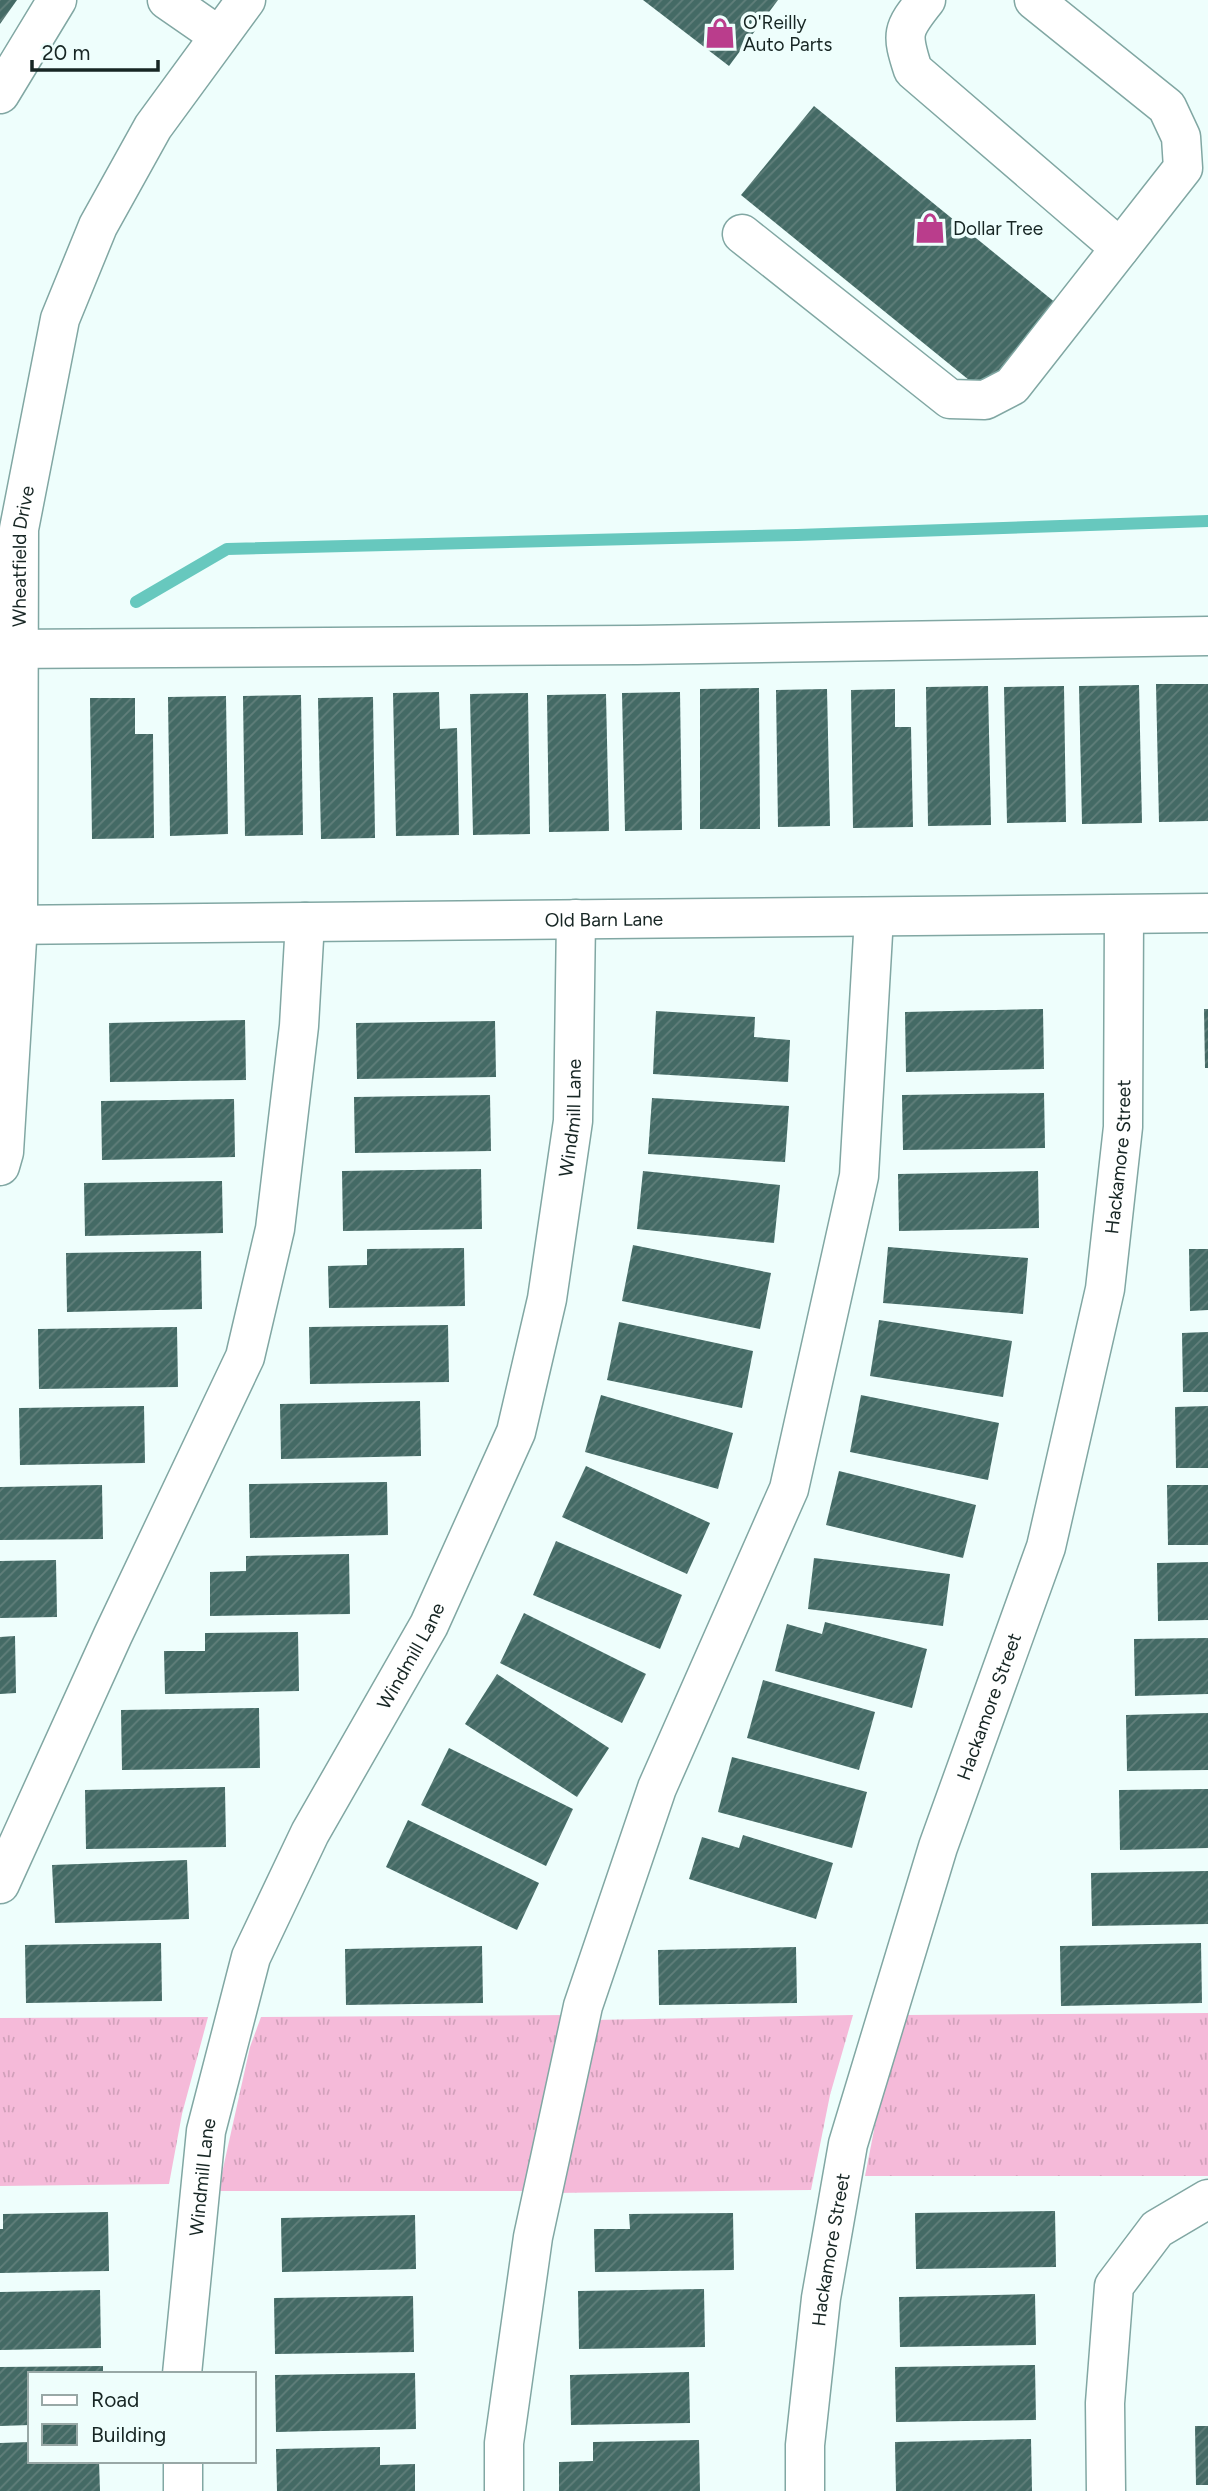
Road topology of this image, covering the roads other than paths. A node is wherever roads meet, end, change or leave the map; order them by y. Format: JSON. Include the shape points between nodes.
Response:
{"nodes":[{"id":1,"x":57,"y":0,"type":"edge"},
{"id":2,"x":167,"y":0,"type":"edge"},
{"id":3,"x":246,"y":0,"type":"edge"},
{"id":4,"x":926,"y":0,"type":"edge"},
{"id":5,"x":1034,"y":0,"type":"edge"},
{"id":6,"x":219,"y":36,"type":"junction"},
{"id":7,"x":0,"y":94,"type":"edge"},
{"id":8,"x":742,"y":234,"type":"dead end"},
{"id":9,"x":1120,"y":248,"type":"junction"},
{"id":10,"x":10,"y":529,"type":"edge"},
{"id":11,"x":1208,"y":636,"type":"edge"},
{"id":12,"x":9,"y":649,"type":"edge"},
{"id":13,"x":1208,"y":913,"type":"edge"},
{"id":14,"x":1124,"y":915,"type":"junction"},
{"id":15,"x":874,"y":916,"type":"junction"},
{"id":16,"x":576,"y":919,"type":"junction"},
{"id":17,"x":305,"y":922,"type":"junction"},
{"id":18,"x":9,"y":925,"type":"edge"},
{"id":19,"x":0,"y":1166,"type":"edge"},
{"id":20,"x":0,"y":1884,"type":"edge"},
{"id":21,"x":1208,"y":2199,"type":"edge"},
{"id":22,"x":182,"y":2372,"type":"edge"},
{"id":23,"x":183,"y":2463,"type":"edge"},
{"id":24,"x":183,"y":2491,"type":"edge"},
{"id":25,"x":504,"y":2491,"type":"edge"},
{"id":26,"x":805,"y":2491,"type":"edge"},
{"id":27,"x":1106,"y":2491,"type":"edge"}],
"edges":[{"from":1,"to":7,"type":"street"},
{"from":2,"to":6,"type":"street"},
{"from":3,"to":6,"type":"street","name":"Wheatfield Drive"},
{"from":4,"to":9,"type":"street","via":[[907,24],[906,47],[913,70]]},
{"from":5,"to":9,"type":"street","via":[[1167,107],[1181,137],[1183,168]]},
{"from":6,"to":10,"type":"street","name":"Wheatfield Drive","via":[[152,127],[88,249],[60,319]]},
{"from":8,"to":9,"type":"street","via":[[950,399],[985,400],[1012,386]]},
{"from":10,"to":12,"type":"street","name":"Wheatfield Drive"},
{"from":11,"to":12,"type":"street"},
{"from":12,"to":18,"type":"street","name":"Wheatfield Drive"},
{"from":13,"to":14,"type":"street","name":"Old Barn Lane"},
{"from":14,"to":15,"type":"street","name":"Old Barn Lane"},
{"from":14,"to":26,"type":"street","name":"Hackamore Street","via":[[1122,1127],[1104,1289],[1046,1547],[939,1847],[848,2144],[821,2298],[805,2445]]},
{"from":15,"to":16,"type":"street","name":"Old Barn Lane"},
{"from":15,"to":25,"type":"street","via":[[859,1176],[789,1489],[657,1788],[583,2006],[533,2237],[504,2443]]},
{"from":16,"to":17,"type":"street","name":"Old Barn Lane"},
{"from":16,"to":22,"type":"street","name":"Windmill Lane","via":[[573,1121],[547,1299],[516,1432],[429,1625],[310,1833],[251,1957],[206,2132]]},
{"from":17,"to":18,"type":"street","name":"Old Barn Lane"},
{"from":17,"to":20,"type":"street","via":[[299,1026],[275,1229],[245,1357]]},
{"from":18,"to":19,"type":"street","name":"Wheatfield Drive"},
{"from":21,"to":27,"type":"street","via":[[1157,2229],[1114,2286],[1105,2403]]},
{"from":23,"to":24,"type":"street"}]}
